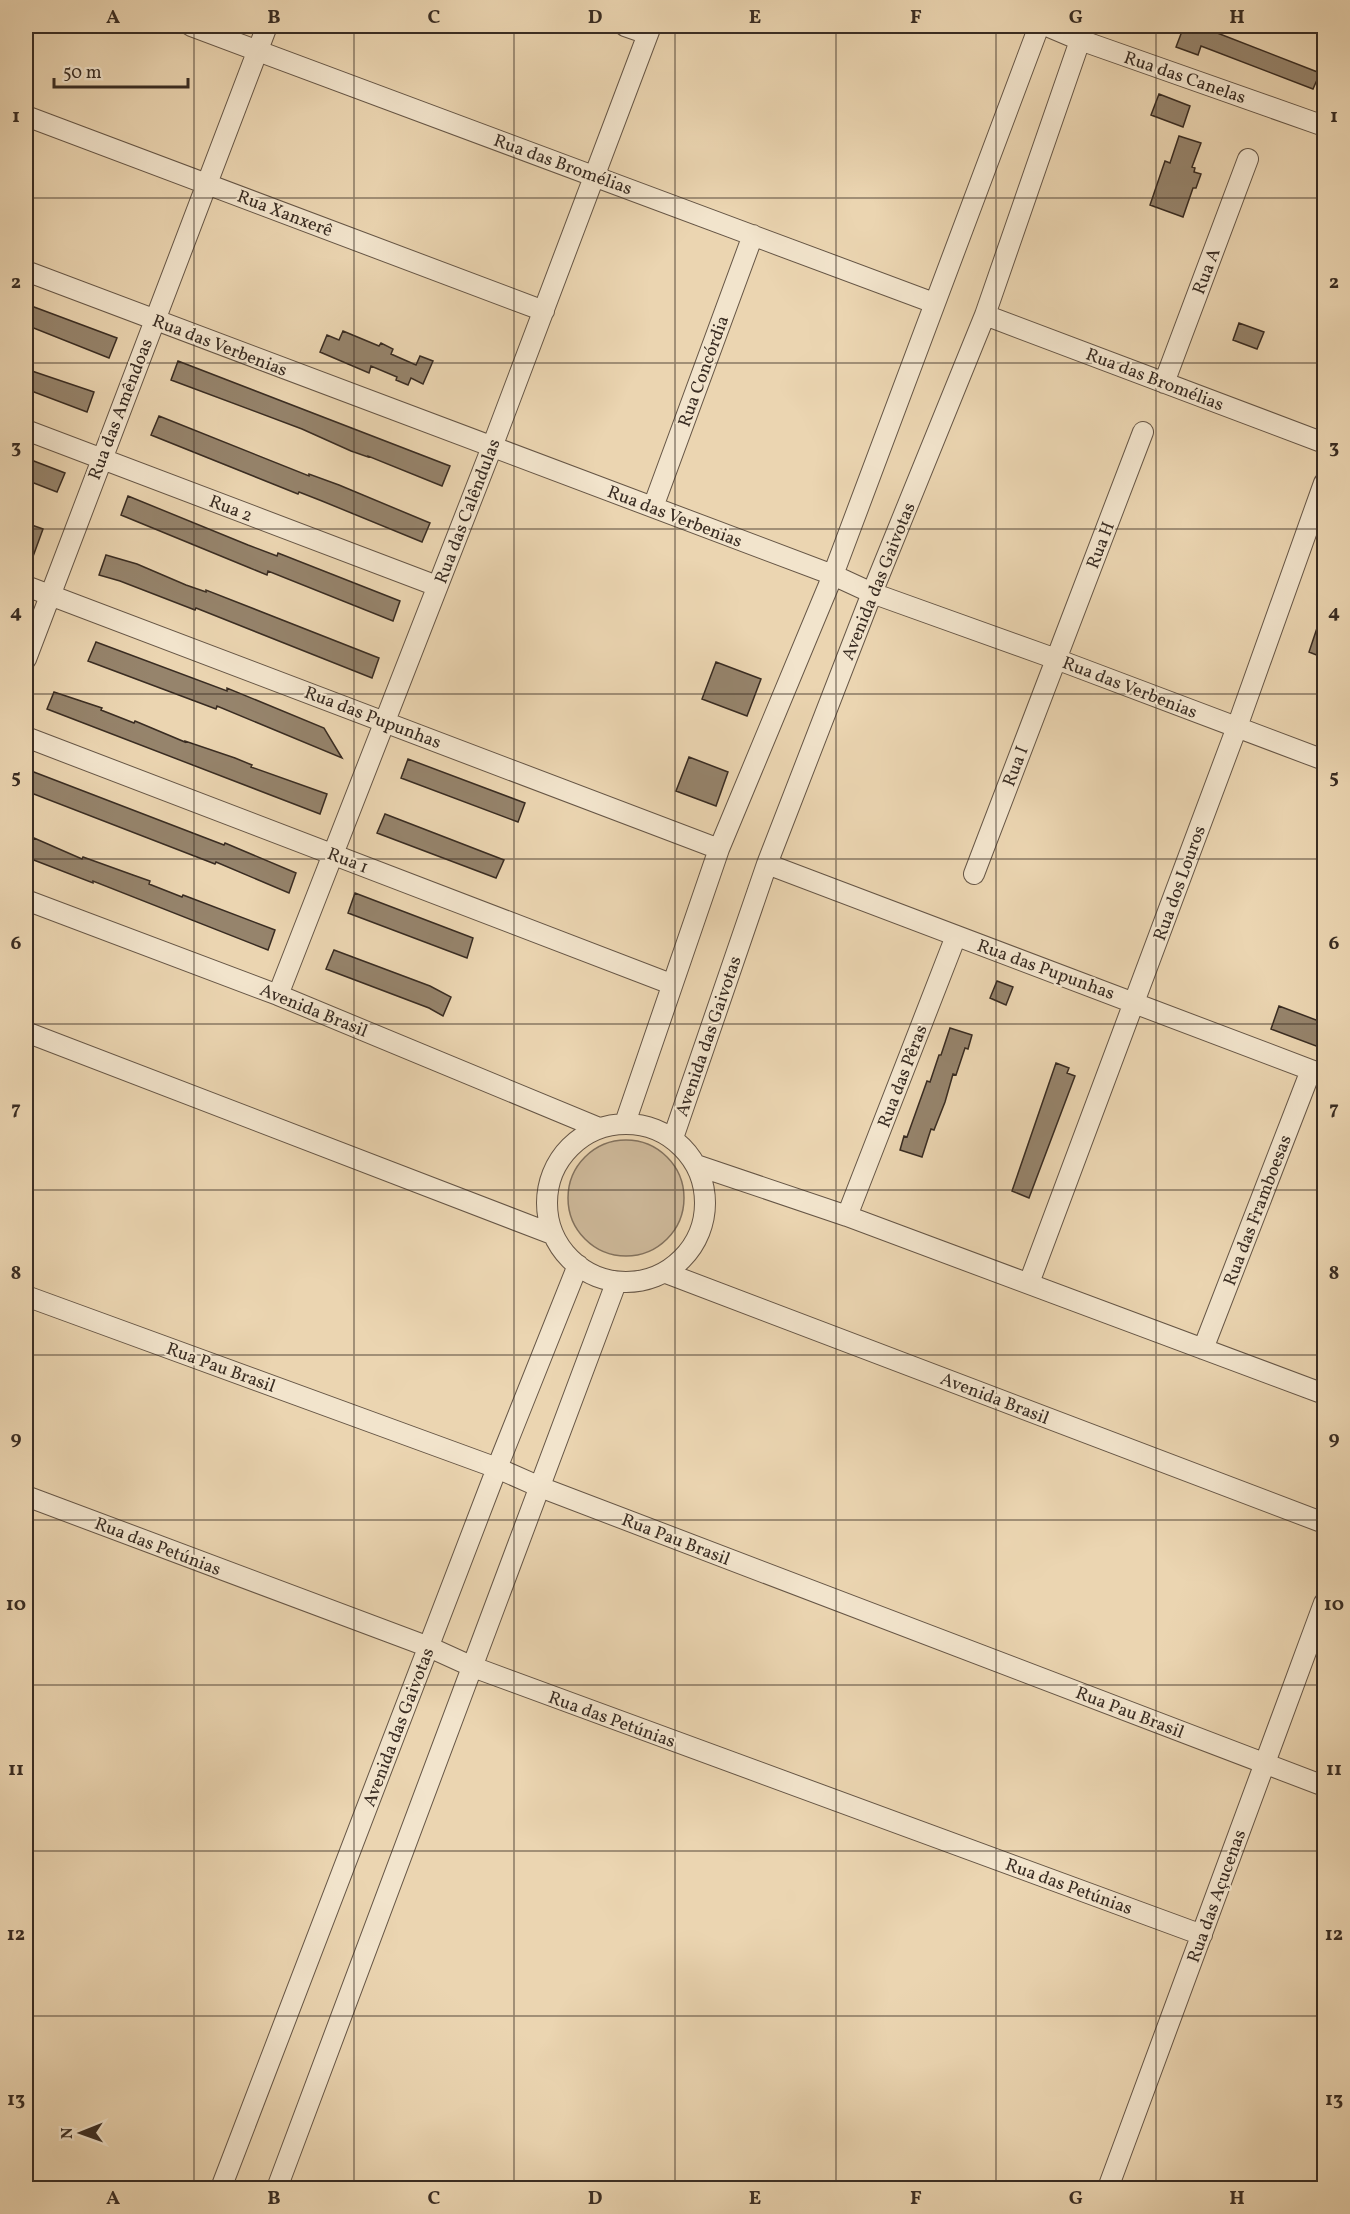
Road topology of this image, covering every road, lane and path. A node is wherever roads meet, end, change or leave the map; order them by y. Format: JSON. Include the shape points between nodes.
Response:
{"nodes":[{"id":1,"x":191,"y":26,"type":"edge"},
{"id":2,"x":267,"y":26,"type":"edge"},
{"id":3,"x":625,"y":26,"type":"edge"},
{"id":4,"x":1039,"y":26,"type":"edge"},
{"id":5,"x":1047,"y":26,"type":"edge"},
{"id":6,"x":650,"y":30,"type":"edge"},
{"id":7,"x":1083,"y":33,"type":"edge"},
{"id":8,"x":258,"y":50,"type":"junction"},
{"id":9,"x":26,"y":116,"type":"edge"},
{"id":10,"x":1324,"y":126,"type":"edge"},
{"id":11,"x":1248,"y":159,"type":"dead end"},
{"id":12,"x":594,"y":176,"type":"junction"},
{"id":13,"x":206,"y":184,"type":"junction"},
{"id":14,"x":753,"y":235,"type":"junction"},
{"id":15,"x":26,"y":272,"type":"edge"},
{"id":16,"x":934,"y":303,"type":"junction"},
{"id":17,"x":544,"y":310,"type":"junction"},
{"id":18,"x":985,"y":315,"type":"junction"},
{"id":19,"x":154,"y":320,"type":"junction"},
{"id":20,"x":1164,"y":383,"type":"junction"},
{"id":21,"x":26,"y":430,"type":"edge"},
{"id":22,"x":1143,"y":432,"type":"dead end"},
{"id":23,"x":1324,"y":442,"type":"edge"},
{"id":24,"x":492,"y":447,"type":"junction"},
{"id":25,"x":101,"y":459,"type":"junction"},
{"id":26,"x":1324,"y":483,"type":"edge"},
{"id":27,"x":653,"y":507,"type":"junction"},
{"id":28,"x":833,"y":575,"type":"junction"},
{"id":29,"x":26,"y":586,"type":"edge"},
{"id":30,"x":437,"y":586,"type":"junction"},
{"id":31,"x":872,"y":593,"type":"junction"},
{"id":32,"x":50,"y":595,"type":"junction"},
{"id":33,"x":26,"y":659,"type":"edge"},
{"id":34,"x":1056,"y":659,"type":"junction"},
{"id":35,"x":385,"y":722,"type":"junction"},
{"id":36,"x":1237,"y":727,"type":"junction"},
{"id":37,"x":26,"y":737,"type":"edge"},
{"id":38,"x":1324,"y":760,"type":"edge"},
{"id":39,"x":719,"y":849,"type":"junction"},
{"id":40,"x":333,"y":854,"type":"junction"},
{"id":41,"x":767,"y":864,"type":"junction"},
{"id":42,"x":974,"y":874,"type":"dead end"},
{"id":43,"x":26,"y":900,"type":"edge"},
{"id":44,"x":956,"y":936,"type":"junction"},
{"id":45,"x":671,"y":984,"type":"junction"},
{"id":46,"x":278,"y":995,"type":"junction"},
{"id":47,"x":1134,"y":1002,"type":"junction"},
{"id":48,"x":26,"y":1032,"type":"edge"},
{"id":49,"x":1318,"y":1073,"type":"edge"},
{"id":50,"x":625,"y":1123,"type":"junction"},
{"id":51,"x":599,"y":1128,"type":"junction"},
{"id":52,"x":673,"y":1138,"type":"junction"},
{"id":53,"x":696,"y":1165,"type":"junction"},
{"id":54,"x":847,"y":1216,"type":"junction"},
{"id":55,"x":552,"y":1234,"type":"junction"},
{"id":56,"x":578,"y":1265,"type":"junction"},
{"id":57,"x":666,"y":1273,"type":"junction"},
{"id":58,"x":616,"y":1283,"type":"junction"},
{"id":59,"x":1029,"y":1283,"type":"junction"},
{"id":60,"x":26,"y":1296,"type":"edge"},
{"id":61,"x":1203,"y":1349,"type":"junction"},
{"id":62,"x":1324,"y":1394,"type":"edge"},
{"id":63,"x":497,"y":1468,"type":"junction"},
{"id":64,"x":540,"y":1487,"type":"junction"},
{"id":65,"x":26,"y":1496,"type":"edge"},
{"id":66,"x":1324,"y":1523,"type":"edge"},
{"id":67,"x":1324,"y":1603,"type":"edge"},
{"id":68,"x":429,"y":1647,"type":"junction"},
{"id":69,"x":473,"y":1667,"type":"junction"},
{"id":70,"x":1265,"y":1764,"type":"junction"},
{"id":71,"x":1324,"y":1786,"type":"edge"},
{"id":72,"x":1202,"y":1935,"type":"junction"},
{"id":73,"x":221,"y":2188,"type":"edge"},
{"id":74,"x":278,"y":2188,"type":"edge"},
{"id":75,"x":1108,"y":2188,"type":"edge"}],
"edges":[{"from":1,"to":8,"type":"street","name":"Rua das Bromélias"},
{"from":2,"to":8,"type":"street","name":"Rua das Amêndoas"},
{"from":3,"to":6,"type":"street"},
{"from":4,"to":16,"type":"street"},
{"from":5,"to":7,"type":"street","name":"Rua das Canelas"},
{"from":6,"to":12,"type":"street","name":"Rua das Calêndulas"},
{"from":7,"to":10,"type":"street","name":"Rua das Canelas"},
{"from":7,"to":18,"type":"street","name":"Avenida das Gaivotas"},
{"from":8,"to":12,"type":"street","name":"Rua das Bromélias"},
{"from":8,"to":13,"type":"street","name":"Rua das Amêndoas"},
{"from":9,"to":13,"type":"street","name":"Rua Xanxerê"},
{"from":11,"to":20,"type":"street","name":"Rua A"},
{"from":12,"to":14,"type":"street","name":"Rua das Bromélias"},
{"from":12,"to":17,"type":"street","name":"Rua das Calêndulas"},
{"from":13,"to":17,"type":"street","name":"Rua Xanxerê"},
{"from":13,"to":19,"type":"street","name":"Rua das Amêndoas"},
{"from":14,"to":16,"type":"street","name":"Rua das Bromélias"},
{"from":14,"to":27,"type":"street","name":"Rua Concórdia"},
{"from":15,"to":19,"type":"street","name":"Rua das Verbenias"},
{"from":16,"to":28,"type":"street"},
{"from":17,"to":24,"type":"street","name":"Rua das Calêndulas"},
{"from":18,"to":20,"type":"street","name":"Rua das Bromélias"},
{"from":18,"to":31,"type":"street","name":"Avenida das Gaivotas"},
{"from":19,"to":24,"type":"street","name":"Rua das Verbenias"},
{"from":19,"to":25,"type":"street","name":"Rua das Amêndoas"},
{"from":20,"to":23,"type":"street","name":"Rua das Bromélias"},
{"from":21,"to":25,"type":"street","name":"Rua 2"},
{"from":22,"to":34,"type":"street","name":"Rua H"},
{"from":24,"to":27,"type":"street","name":"Rua das Verbenias"},
{"from":24,"to":30,"type":"street","name":"Rua das Calêndulas"},
{"from":25,"to":30,"type":"street","name":"Rua 2"},
{"from":25,"to":32,"type":"street","name":"Rua das Amêndoas"},
{"from":26,"to":36,"type":"street","name":"Rua dos Louros"},
{"from":27,"to":28,"type":"street","name":"Rua das Verbenias"},
{"from":28,"to":31,"type":"street","name":"Rua das Verbenias"},
{"from":28,"to":39,"type":"street"},
{"from":29,"to":32,"type":"street","name":"Rua das Pupunhas"},
{"from":30,"to":35,"type":"street","name":"Rua das Calêndulas"},
{"from":31,"to":34,"type":"street","name":"Rua das Verbenias"},
{"from":31,"to":41,"type":"street","name":"Avenida das Gaivotas"},
{"from":32,"to":33,"type":"street","name":"Rua das Amêndoas"},
{"from":32,"to":35,"type":"street","name":"Rua das Pupunhas"},
{"from":34,"to":36,"type":"street","name":"Rua das Verbenias"},
{"from":34,"to":42,"type":"street","name":"Rua I"},
{"from":35,"to":39,"type":"street","name":"Rua das Pupunhas"},
{"from":35,"to":40,"type":"street","name":"Rua das Calêndulas"},
{"from":36,"to":38,"type":"street","name":"Rua das Verbenias"},
{"from":36,"to":47,"type":"street","name":"Rua dos Louros"},
{"from":37,"to":40,"type":"street","name":"Rua 1"},
{"from":39,"to":45,"type":"street"},
{"from":40,"to":45,"type":"street","name":"Rua 1"},
{"from":40,"to":46,"type":"street","name":"Rua das Calêndulas"},
{"from":41,"to":44,"type":"street","name":"Rua das Pupunhas"},
{"from":41,"to":52,"type":"street","name":"Avenida das Gaivotas"},
{"from":43,"to":46,"type":"street","name":"Avenida Brasil"},
{"from":44,"to":47,"type":"street","name":"Rua das Pupunhas"},
{"from":44,"to":54,"type":"street","name":"Rua das Pêras"},
{"from":45,"to":50,"type":"street"},
{"from":46,"to":51,"type":"street","name":"Avenida Brasil"},
{"from":47,"to":49,"type":"street","name":"Rua das Pupunhas"},
{"from":47,"to":59,"type":"street","name":"Rua dos Louros"},
{"from":48,"to":55,"type":"street"},
{"from":49,"to":61,"type":"street","name":"Rua das Framboesas"},
{"from":50,"to":51,"type":"street"},
{"from":50,"to":52,"type":"street","via":[[650,1126]]},
{"from":51,"to":55,"type":"street","via":[[577,1140],[552,1174],[546,1208]]},
{"from":52,"to":53,"type":"street"},
{"from":53,"to":54,"type":"street"},
{"from":53,"to":57,"type":"street","via":[[703,1179],[706,1206],[700,1233],[687,1256]]},
{"from":54,"to":59,"type":"street"},
{"from":55,"to":56,"type":"street","via":[[567,1257]]},
{"from":56,"to":58,"type":"street"},
{"from":56,"to":63,"type":"street","name":"Avenida das Gaivotas"},
{"from":57,"to":58,"type":"street","via":[[640,1282]]},
{"from":57,"to":66,"type":"street","name":"Avenida Brasil"},
{"from":58,"to":64,"type":"street"},
{"from":59,"to":61,"type":"street"},
{"from":60,"to":63,"type":"street","name":"Rua Pau Brasil"},
{"from":61,"to":62,"type":"street"},
{"from":63,"to":64,"type":"street","name":"Rua Pau Brasil"},
{"from":63,"to":68,"type":"street","name":"Avenida das Gaivotas"},
{"from":64,"to":69,"type":"street"},
{"from":64,"to":70,"type":"street","name":"Rua Pau Brasil"},
{"from":65,"to":68,"type":"street","name":"Rua das Petúnias"},
{"from":67,"to":70,"type":"street","name":"Rua das Açucenas"},
{"from":68,"to":69,"type":"street","name":"Rua das Petúnias"},
{"from":68,"to":73,"type":"street","name":"Avenida das Gaivotas"},
{"from":69,"to":72,"type":"street","name":"Rua das Petúnias"},
{"from":69,"to":74,"type":"street"},
{"from":70,"to":71,"type":"street","name":"Rua Pau Brasil"},
{"from":70,"to":72,"type":"street","name":"Rua das Açucenas"},
{"from":72,"to":75,"type":"street","name":"Rua das Açucenas"}]}
